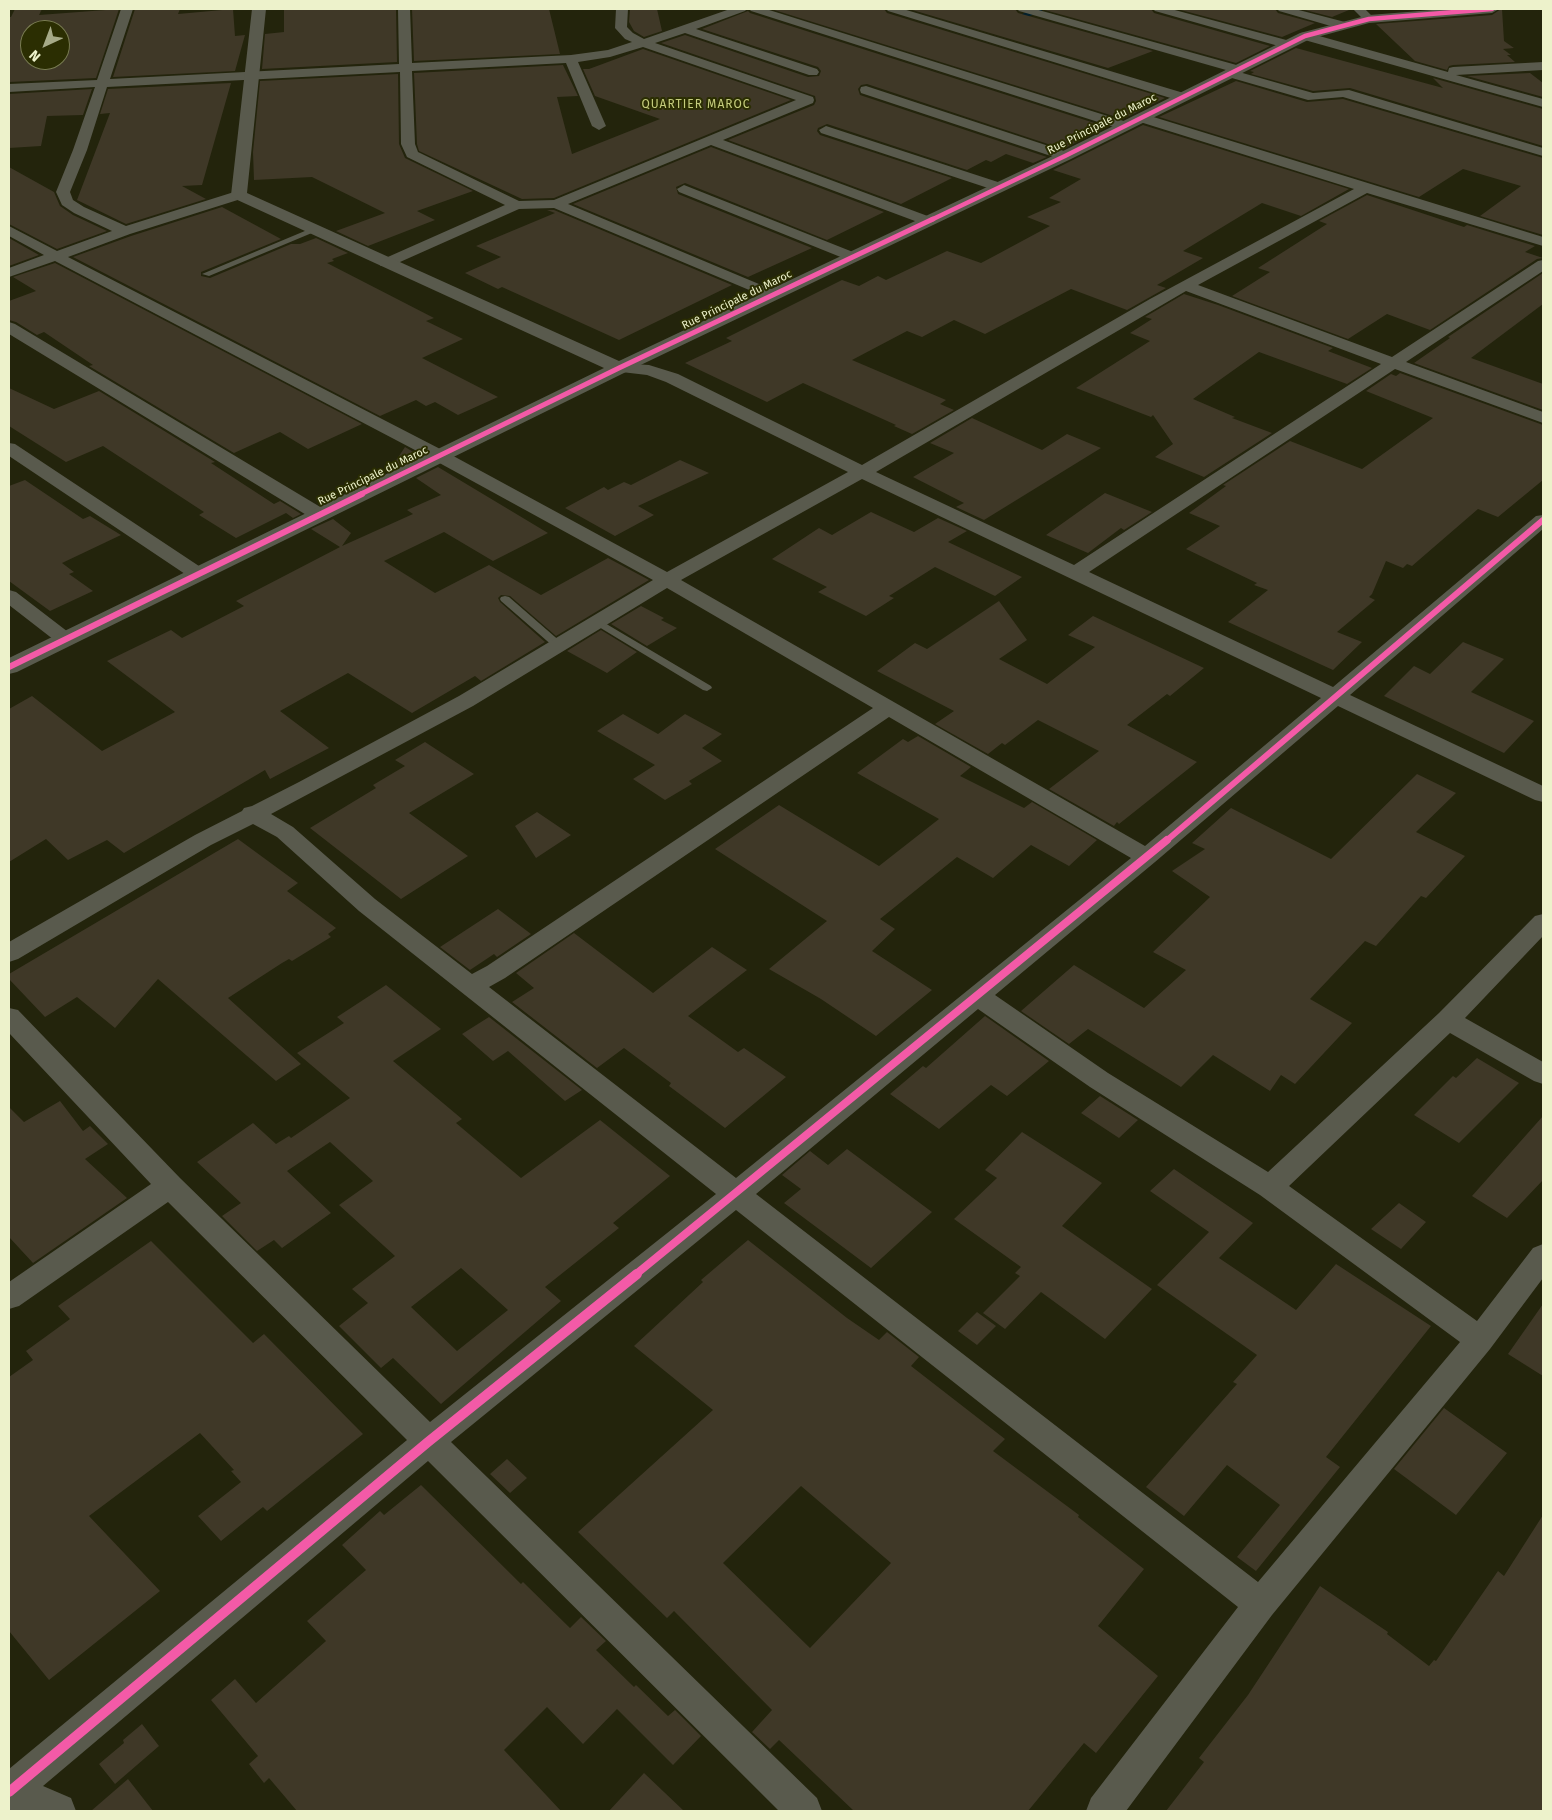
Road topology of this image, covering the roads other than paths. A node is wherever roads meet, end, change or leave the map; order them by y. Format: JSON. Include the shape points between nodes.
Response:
{"nodes":[{"id":1,"x":127,"y":9,"type":"edge"},
{"id":2,"x":259,"y":9,"type":"edge"},
{"id":3,"x":404,"y":9,"type":"edge"},
{"id":4,"x":622,"y":9,"type":"edge"},
{"id":5,"x":742,"y":9,"type":"edge"},
{"id":6,"x":755,"y":9,"type":"edge"},
{"id":7,"x":892,"y":9,"type":"edge"},
{"id":8,"x":1023,"y":9,"type":"edge"},
{"id":9,"x":1159,"y":9,"type":"edge"},
{"id":10,"x":1283,"y":9,"type":"edge"},
{"id":11,"x":1492,"y":9,"type":"edge"},
{"id":12,"x":1420,"y":11,"type":"edge"},
{"id":13,"x":1364,"y":14,"type":"edge"},
{"id":14,"x":1341,"y":25,"type":"junction"},
{"id":15,"x":686,"y":28,"type":"junction"},
{"id":16,"x":1305,"y":36,"type":"junction"},
{"id":17,"x":643,"y":44,"type":"junction"},
{"id":18,"x":1286,"y":44,"type":"junction"},
{"id":19,"x":571,"y":59,"type":"junction"},
{"id":20,"x":1543,"y":66,"type":"edge"},
{"id":21,"x":407,"y":67,"type":"junction"},
{"id":22,"x":1232,"y":71,"type":"junction"},
{"id":23,"x":813,"y":72,"type":"dead end"},
{"id":24,"x":1432,"y":72,"type":"junction"},
{"id":25,"x":252,"y":76,"type":"junction"},
{"id":26,"x":101,"y":82,"type":"junction"},
{"id":27,"x":9,"y":88,"type":"edge"},
{"id":28,"x":866,"y":90,"type":"dead end"},
{"id":29,"x":1182,"y":97,"type":"junction"},
{"id":30,"x":1543,"y":103,"type":"edge"},
{"id":31,"x":1142,"y":118,"type":"junction"},
{"id":32,"x":599,"y":126,"type":"dead end"},
{"id":33,"x":1125,"y":126,"type":"junction"},
{"id":34,"x":826,"y":130,"type":"dead end"},
{"id":35,"x":711,"y":140,"type":"junction"},
{"id":36,"x":1543,"y":152,"type":"edge"},
{"id":37,"x":1065,"y":156,"type":"junction"},
{"id":38,"x":999,"y":187,"type":"junction"},
{"id":39,"x":1366,"y":188,"type":"junction"},
{"id":40,"x":684,"y":189,"type":"dead end"},
{"id":41,"x":239,"y":194,"type":"junction"},
{"id":42,"x":556,"y":204,"type":"junction"},
{"id":43,"x":517,"y":205,"type":"junction"},
{"id":44,"x":928,"y":221,"type":"junction"},
{"id":45,"x":9,"y":230,"type":"edge"},
{"id":46,"x":315,"y":230,"type":"junction"},
{"id":47,"x":125,"y":231,"type":"junction"},
{"id":48,"x":1543,"y":242,"type":"edge"},
{"id":49,"x":56,"y":256,"type":"junction"},
{"id":50,"x":853,"y":257,"type":"junction"},
{"id":51,"x":386,"y":264,"type":"junction"},
{"id":52,"x":1543,"y":264,"type":"edge"},
{"id":53,"x":9,"y":273,"type":"edge"},
{"id":54,"x":206,"y":274,"type":"dead end"},
{"id":55,"x":1186,"y":286,"type":"junction"},
{"id":56,"x":772,"y":295,"type":"junction"},
{"id":57,"x":9,"y":328,"type":"edge"},
{"id":58,"x":1394,"y":362,"type":"junction"},
{"id":59,"x":619,"y":368,"type":"junction"},
{"id":60,"x":1543,"y":418,"type":"edge"},
{"id":61,"x":9,"y":448,"type":"edge"},
{"id":62,"x":440,"y":456,"type":"junction"},
{"id":63,"x":862,"y":472,"type":"junction"},
{"id":64,"x":320,"y":515,"type":"junction"},
{"id":65,"x":1543,"y":520,"type":"edge"},
{"id":66,"x":1075,"y":573,"type":"junction"},
{"id":67,"x":198,"y":574,"type":"junction"},
{"id":68,"x":667,"y":580,"type":"junction"},
{"id":69,"x":9,"y":596,"type":"edge"},
{"id":70,"x":505,"y":599,"type":"dead end"},
{"id":71,"x":598,"y":622,"type":"junction"},
{"id":72,"x":65,"y":639,"type":"junction"},
{"id":73,"x":558,"y":645,"type":"junction"},
{"id":74,"x":9,"y":667,"type":"edge"},
{"id":75,"x":706,"y":688,"type":"dead end"},
{"id":76,"x":1336,"y":696,"type":"junction"},
{"id":77,"x":888,"y":708,"type":"junction"},
{"id":78,"x":1543,"y":795,"type":"edge"},
{"id":79,"x":252,"y":813,"type":"junction"},
{"id":80,"x":1148,"y":857,"type":"junction"},
{"id":81,"x":1543,"y":922,"type":"edge"},
{"id":82,"x":9,"y":953,"type":"edge"},
{"id":83,"x":471,"y":985,"type":"junction"},
{"id":84,"x":978,"y":996,"type":"junction"},
{"id":85,"x":9,"y":1017,"type":"edge"},
{"id":86,"x":1448,"y":1020,"type":"junction"},
{"id":87,"x":1543,"y":1074,"type":"edge"},
{"id":88,"x":170,"y":1186,"type":"junction"},
{"id":89,"x":1270,"y":1187,"type":"junction"},
{"id":90,"x":736,"y":1194,"type":"junction"},
{"id":91,"x":1543,"y":1256,"type":"edge"},
{"id":92,"x":9,"y":1297,"type":"edge"},
{"id":93,"x":1480,"y":1340,"type":"junction"},
{"id":94,"x":428,"y":1442,"type":"junction"},
{"id":95,"x":1260,"y":1604,"type":"junction"},
{"id":96,"x":10,"y":1791,"type":"edge"},
{"id":97,"x":58,"y":1811,"type":"edge"},
{"id":98,"x":804,"y":1811,"type":"edge"},
{"id":99,"x":1104,"y":1811,"type":"edge"}],
"edges":[{"from":1,"to":26,"type":"street"},
{"from":2,"to":25,"type":"street"},
{"from":3,"to":21,"type":"street"},
{"from":4,"to":17,"type":"street","via":[[621,28]]},
{"from":5,"to":15,"type":"street"},
{"from":6,"to":33,"type":"street"},
{"from":7,"to":29,"type":"street"},
{"from":8,"to":22,"type":"street"},
{"from":9,"to":18,"type":"street"},
{"from":10,"to":14,"type":"street"},
{"from":11,"to":12,"type":"street","name":"Rue Principale du Maroc"},
{"from":12,"to":13,"type":"street","name":"Rue Principale du Maroc"},
{"from":13,"to":14,"type":"street","name":"Rue Principale du Maroc"},
{"from":14,"to":16,"type":"street","name":"Rue Principale du Maroc"},
{"from":15,"to":17,"type":"street"},
{"from":15,"to":23,"type":"street"},
{"from":16,"to":18,"type":"street","name":"Rue Principale du Maroc"},
{"from":16,"to":24,"type":"street"},
{"from":17,"to":19,"type":"street"},
{"from":17,"to":35,"type":"street","via":[[808,100]]},
{"from":18,"to":22,"type":"street","name":"Rue Principale du Maroc"},
{"from":19,"to":21,"type":"street"},
{"from":19,"to":32,"type":"street"},
{"from":20,"to":24,"type":"street"},
{"from":21,"to":25,"type":"street"},
{"from":21,"to":43,"type":"street","via":[[408,144],[412,154]]},
{"from":22,"to":29,"type":"street","name":"Rue Principale du Maroc"},
{"from":22,"to":36,"type":"street","via":[[1313,97],[1344,93]]},
{"from":24,"to":30,"type":"street"},
{"from":25,"to":26,"type":"street"},
{"from":25,"to":41,"type":"street"},
{"from":26,"to":27,"type":"street"},
{"from":26,"to":47,"type":"street","via":[[80,150],[62,192],[67,202],[79,210]]},
{"from":28,"to":37,"type":"street"},
{"from":29,"to":31,"type":"street","name":"Rue Principale du Maroc"},
{"from":31,"to":33,"type":"street","name":"Rue Principale du Maroc"},
{"from":31,"to":39,"type":"street"},
{"from":33,"to":37,"type":"street","name":"Rue Principale du Maroc"},
{"from":34,"to":38,"type":"street"},
{"from":35,"to":42,"type":"street"},
{"from":35,"to":44,"type":"street"},
{"from":37,"to":38,"type":"street","name":"Rue Principale du Maroc"},
{"from":38,"to":44,"type":"street","name":"Rue Principale du Maroc"},
{"from":39,"to":48,"type":"street"},
{"from":39,"to":55,"type":"street"},
{"from":40,"to":50,"type":"street"},
{"from":41,"to":46,"type":"street"},
{"from":41,"to":47,"type":"street"},
{"from":42,"to":43,"type":"street"},
{"from":42,"to":56,"type":"street"},
{"from":43,"to":51,"type":"street"},
{"from":44,"to":50,"type":"street","name":"Rue Principale du Maroc"},
{"from":45,"to":49,"type":"street"},
{"from":46,"to":51,"type":"street"},
{"from":46,"to":54,"type":"lane"},
{"from":47,"to":49,"type":"street"},
{"from":49,"to":53,"type":"street"},
{"from":49,"to":62,"type":"street"},
{"from":50,"to":56,"type":"street","name":"Rue Principale du Maroc"},
{"from":51,"to":59,"type":"street"},
{"from":52,"to":58,"type":"street"},
{"from":55,"to":58,"type":"street"},
{"from":55,"to":63,"type":"street"},
{"from":56,"to":59,"type":"street","name":"Rue Principale du Maroc"},
{"from":57,"to":64,"type":"street"},
{"from":58,"to":60,"type":"street"},
{"from":58,"to":66,"type":"street"},
{"from":59,"to":62,"type":"street","name":"Rue Principale du Maroc"},
{"from":59,"to":63,"type":"street","via":[[661,373]]},
{"from":61,"to":67,"type":"street"},
{"from":62,"to":64,"type":"street","name":"Rue Principale du Maroc"},
{"from":62,"to":68,"type":"street"},
{"from":63,"to":66,"type":"street"},
{"from":63,"to":68,"type":"street"},
{"from":64,"to":67,"type":"street","name":"Rue Principale du Maroc"},
{"from":65,"to":76,"type":"street"},
{"from":66,"to":76,"type":"street"},
{"from":67,"to":72,"type":"street","name":"Rue Principale du Maroc"},
{"from":68,"to":71,"type":"street"},
{"from":68,"to":77,"type":"street"},
{"from":69,"to":72,"type":"street"},
{"from":70,"to":73,"type":"lane"},
{"from":71,"to":73,"type":"street"},
{"from":71,"to":75,"type":"lane"},
{"from":72,"to":74,"type":"street","name":"Rue Principale du Maroc"},
{"from":73,"to":79,"type":"street","via":[[426,723]]},
{"from":76,"to":78,"type":"street"},
{"from":76,"to":80,"type":"street"},
{"from":77,"to":80,"type":"street"},
{"from":77,"to":83,"type":"street","via":[[511,962]]},
{"from":79,"to":82,"type":"street"},
{"from":79,"to":83,"type":"street","via":[[285,832],[367,905]]},
{"from":80,"to":84,"type":"street"},
{"from":81,"to":86,"type":"street"},
{"from":83,"to":90,"type":"street"},
{"from":84,"to":89,"type":"street","via":[[1099,1080]]},
{"from":84,"to":90,"type":"street"},
{"from":85,"to":88,"type":"street"},
{"from":86,"to":87,"type":"street"},
{"from":86,"to":89,"type":"street"},
{"from":88,"to":92,"type":"street"},
{"from":88,"to":94,"type":"street"},
{"from":89,"to":93,"type":"street"},
{"from":90,"to":94,"type":"street"},
{"from":90,"to":95,"type":"street"},
{"from":91,"to":93,"type":"street"},
{"from":93,"to":95,"type":"street"},
{"from":94,"to":96,"type":"street"},
{"from":94,"to":98,"type":"street"},
{"from":95,"to":99,"type":"street"},
{"from":96,"to":97,"type":"street"}]}
